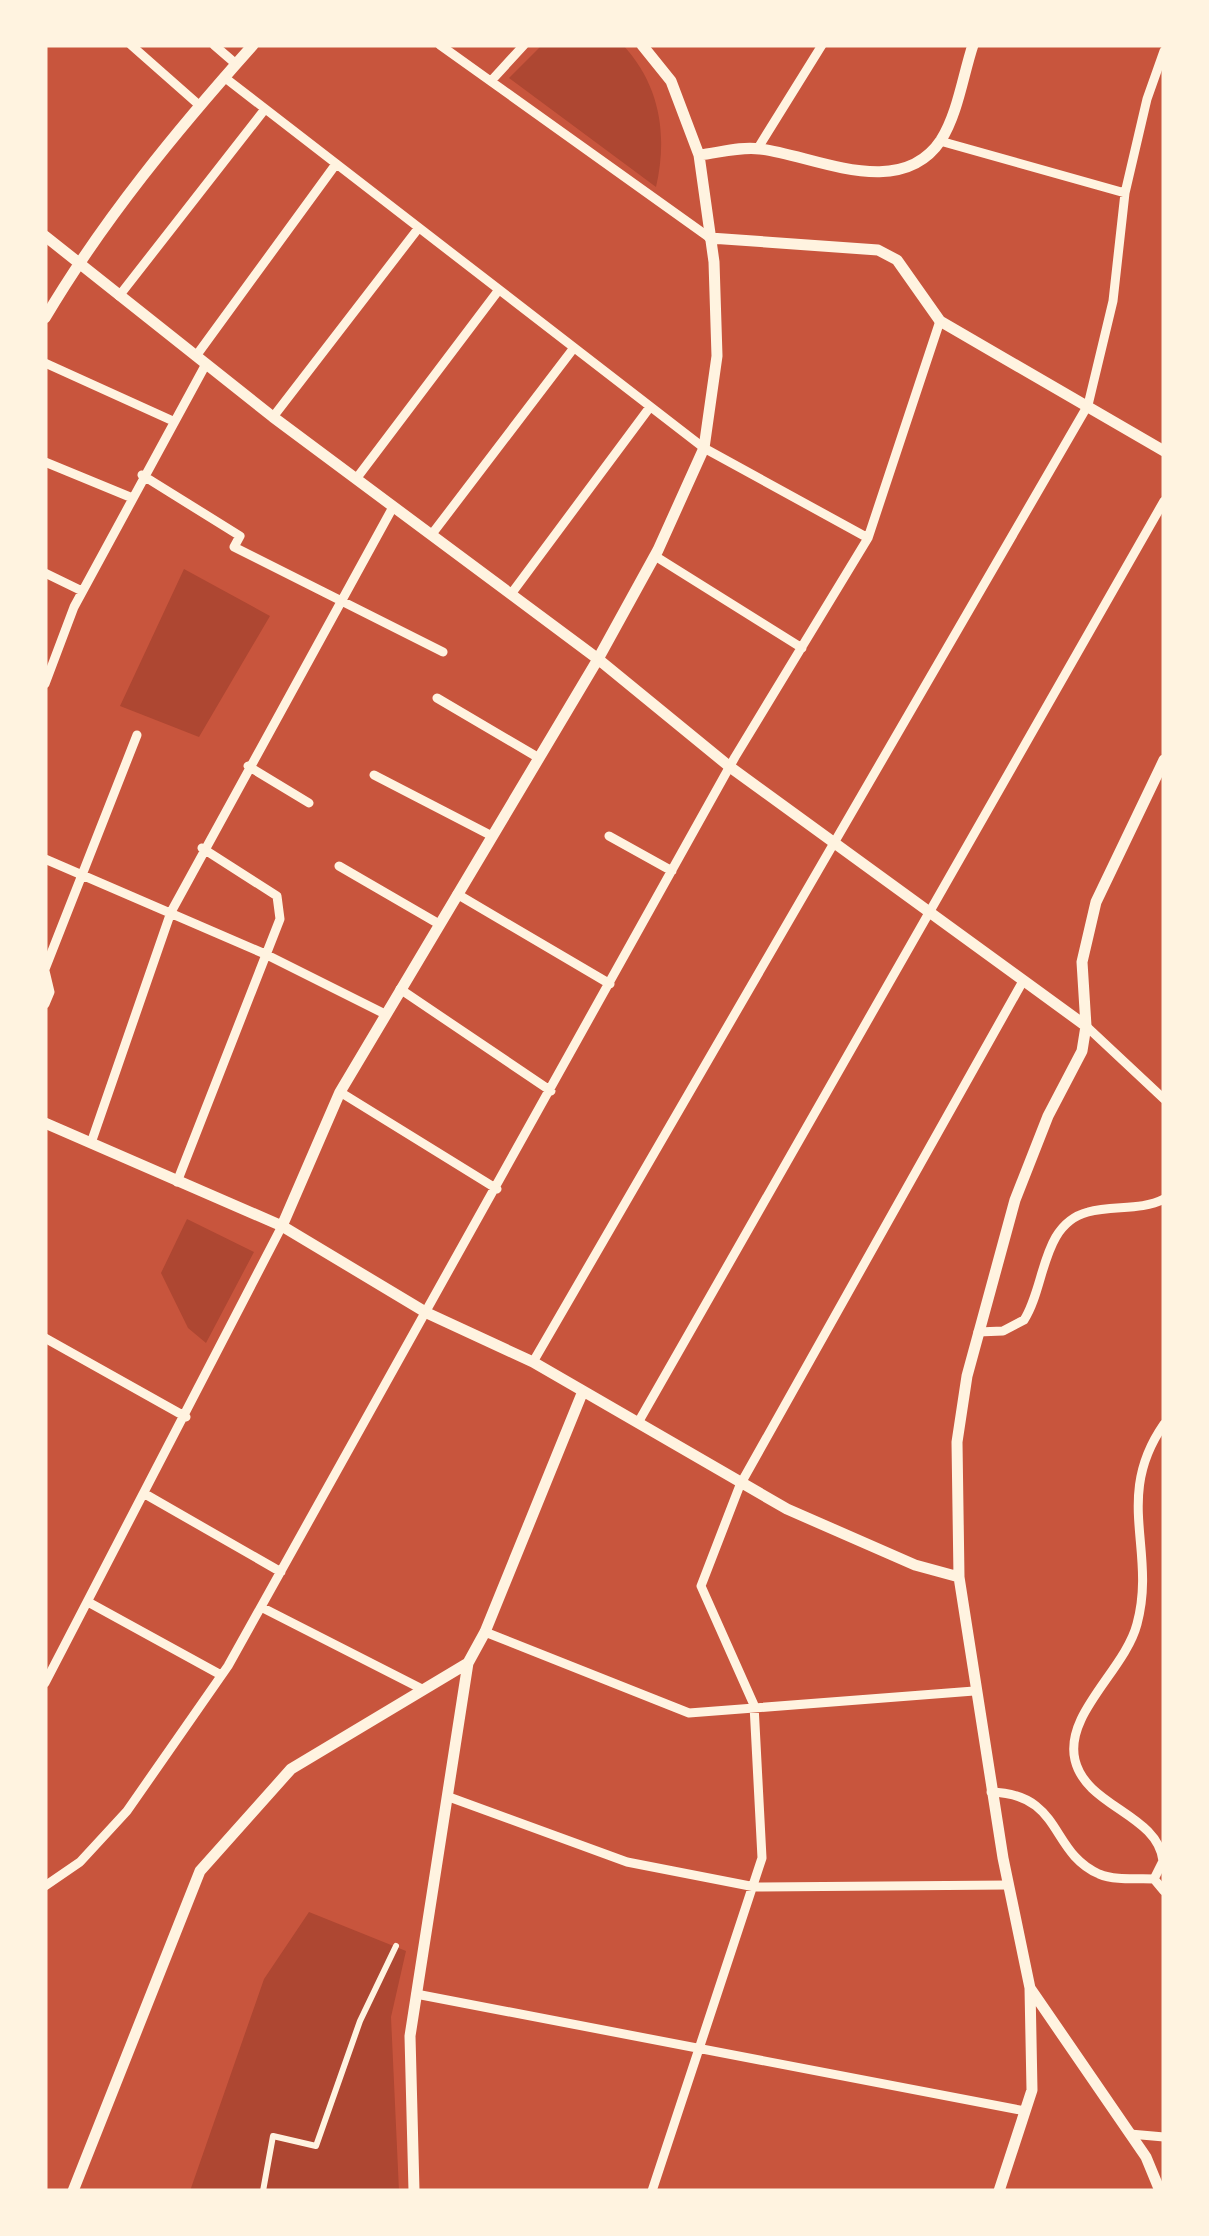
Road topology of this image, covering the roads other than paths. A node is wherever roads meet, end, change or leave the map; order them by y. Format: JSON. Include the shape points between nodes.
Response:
{"nodes":[{"id":1,"x":131,"y":45,"type":"edge"},
{"id":2,"x":214,"y":45,"type":"edge"},
{"id":3,"x":253,"y":45,"type":"edge"},
{"id":4,"x":440,"y":45,"type":"edge"},
{"id":5,"x":524,"y":45,"type":"edge"},
{"id":6,"x":642,"y":45,"type":"edge"},
{"id":7,"x":822,"y":45,"type":"edge"},
{"id":8,"x":974,"y":45,"type":"edge"},
{"id":9,"x":1164,"y":51,"type":"edge"},
{"id":10,"x":236,"y":64,"type":"junction"},
{"id":11,"x":224,"y":77,"type":"junction"},
{"id":12,"x":490,"y":81,"type":"junction"},
{"id":13,"x":200,"y":105,"type":"junction"},
{"id":14,"x":265,"y":109,"type":"junction"},
{"id":15,"x":940,"y":141,"type":"junction"},
{"id":16,"x":758,"y":148,"type":"junction"},
{"id":17,"x":699,"y":155,"type":"junction"},
{"id":18,"x":336,"y":164,"type":"junction"},
{"id":19,"x":1126,"y":193,"type":"junction"},
{"id":20,"x":417,"y":230,"type":"junction"},
{"id":21,"x":45,"y":236,"type":"edge"},
{"id":22,"x":710,"y":238,"type":"junction"},
{"id":23,"x":78,"y":264,"type":"junction"},
{"id":24,"x":498,"y":291,"type":"junction"},
{"id":25,"x":120,"y":296,"type":"junction"},
{"id":26,"x":45,"y":318,"type":"edge"},
{"id":27,"x":940,"y":321,"type":"junction"},
{"id":28,"x":573,"y":349,"type":"junction"},
{"id":29,"x":201,"y":360,"type":"junction"},
{"id":30,"x":45,"y":363,"type":"edge"},
{"id":31,"x":1088,"y":406,"type":"junction"},
{"id":32,"x":650,"y":407,"type":"junction"},
{"id":33,"x":273,"y":417,"type":"junction"},
{"id":34,"x":173,"y":422,"type":"junction"},
{"id":35,"x":704,"y":448,"type":"junction"},
{"id":36,"x":1164,"y":451,"type":"edge"},
{"id":37,"x":45,"y":462,"type":"edge"},
{"id":38,"x":142,"y":476,"type":"junction"},
{"id":39,"x":356,"y":479,"type":"junction"},
{"id":40,"x":130,"y":497,"type":"junction"},
{"id":41,"x":1164,"y":501,"type":"edge"},
{"id":42,"x":393,"y":507,"type":"junction"},
{"id":43,"x":432,"y":534,"type":"junction"},
{"id":44,"x":868,"y":538,"type":"junction"},
{"id":45,"x":655,"y":556,"type":"junction"},
{"id":46,"x":45,"y":574,"type":"edge"},
{"id":47,"x":82,"y":591,"type":"junction"},
{"id":48,"x":510,"y":594,"type":"junction"},
{"id":49,"x":340,"y":600,"type":"junction"},
{"id":50,"x":802,"y":648,"type":"junction"},
{"id":51,"x":443,"y":652,"type":"dead end"},
{"id":52,"x":598,"y":659,"type":"junction"},
{"id":53,"x":47,"y":672,"type":"edge"},
{"id":54,"x":45,"y":684,"type":"edge"},
{"id":55,"x":437,"y":698,"type":"dead end"},
{"id":56,"x":137,"y":735,"type":"dead end"},
{"id":57,"x":539,"y":758,"type":"junction"},
{"id":58,"x":1164,"y":760,"type":"edge"},
{"id":59,"x":248,"y":766,"type":"junction"},
{"id":60,"x":730,"y":767,"type":"junction"},
{"id":61,"x":374,"y":775,"type":"dead end"},
{"id":62,"x":309,"y":803,"type":"dead end"},
{"id":63,"x":492,"y":836,"type":"junction"},
{"id":64,"x":609,"y":836,"type":"dead end"},
{"id":65,"x":832,"y":841,"type":"junction"},
{"id":66,"x":202,"y":848,"type":"junction"},
{"id":67,"x":45,"y":858,"type":"edge"},
{"id":68,"x":340,"y":866,"type":"dead end"},
{"id":69,"x":672,"y":871,"type":"junction"},
{"id":70,"x":82,"y":874,"type":"junction"},
{"id":71,"x":457,"y":894,"type":"junction"},
{"id":72,"x":928,"y":911,"type":"junction"},
{"id":73,"x":170,"y":912,"type":"junction"},
{"id":74,"x":439,"y":924,"type":"junction"},
{"id":75,"x":265,"y":954,"type":"junction"},
{"id":76,"x":45,"y":970,"type":"edge"},
{"id":77,"x":1022,"y":981,"type":"junction"},
{"id":78,"x":610,"y":984,"type":"junction"},
{"id":79,"x":400,"y":990,"type":"junction"},
{"id":80,"x":45,"y":1004,"type":"edge"},
{"id":81,"x":385,"y":1014,"type":"junction"},
{"id":82,"x":1086,"y":1026,"type":"junction"},
{"id":83,"x":551,"y":1091,"type":"junction"},
{"id":84,"x":340,"y":1092,"type":"junction"},
{"id":85,"x":1164,"y":1099,"type":"edge"},
{"id":86,"x":45,"y":1122,"type":"edge"},
{"id":87,"x":91,"y":1143,"type":"junction"},
{"id":88,"x":177,"y":1182,"type":"junction"},
{"id":89,"x":497,"y":1189,"type":"junction"},
{"id":90,"x":1164,"y":1198,"type":"edge"},
{"id":91,"x":282,"y":1226,"type":"junction"},
{"id":92,"x":427,"y":1313,"type":"junction"},
{"id":93,"x":978,"y":1332,"type":"junction"},
{"id":94,"x":48,"y":1340,"type":"edge"},
{"id":95,"x":45,"y":1354,"type":"edge"},
{"id":96,"x":533,"y":1362,"type":"junction"},
{"id":97,"x":583,"y":1391,"type":"junction"},
{"id":98,"x":186,"y":1417,"type":"junction"},
{"id":99,"x":639,"y":1420,"type":"junction"},
{"id":100,"x":1164,"y":1424,"type":"edge"},
{"id":101,"x":740,"y":1485,"type":"junction"},
{"id":102,"x":145,"y":1494,"type":"junction"},
{"id":103,"x":282,"y":1572,"type":"junction"},
{"id":104,"x":959,"y":1578,"type":"junction"},
{"id":105,"x":88,"y":1602,"type":"junction"},
{"id":106,"x":261,"y":1608,"type":"junction"},
{"id":107,"x":485,"y":1632,"type":"junction"},
{"id":108,"x":468,"y":1663,"type":"junction"},
{"id":109,"x":221,"y":1674,"type":"junction"},
{"id":110,"x":45,"y":1683,"type":"edge"},
{"id":111,"x":420,"y":1688,"type":"junction"},
{"id":112,"x":974,"y":1691,"type":"junction"},
{"id":113,"x":754,"y":1705,"type":"junction"},
{"id":114,"x":992,"y":1792,"type":"junction"},
{"id":115,"x":449,"y":1798,"type":"junction"},
{"id":116,"x":1154,"y":1879,"type":"junction"},
{"id":117,"x":1008,"y":1885,"type":"junction"},
{"id":118,"x":45,"y":1886,"type":"edge"},
{"id":119,"x":756,"y":1887,"type":"junction"},
{"id":120,"x":1164,"y":1891,"type":"edge"},
{"id":121,"x":396,"y":1946,"type":"dead end"},
{"id":122,"x":1030,"y":1988,"type":"junction"},
{"id":123,"x":416,"y":1994,"type":"junction"},
{"id":124,"x":700,"y":2045,"type":"junction"},
{"id":125,"x":1025,"y":2110,"type":"junction"},
{"id":126,"x":1130,"y":2134,"type":"junction"},
{"id":127,"x":1164,"y":2137,"type":"edge"},
{"id":128,"x":73,"y":2191,"type":"edge"},
{"id":129,"x":263,"y":2191,"type":"edge"},
{"id":130,"x":414,"y":2191,"type":"edge"},
{"id":131,"x":652,"y":2191,"type":"edge"},
{"id":132,"x":999,"y":2191,"type":"edge"},
{"id":133,"x":1160,"y":2191,"type":"edge"}],
"edges":[{"from":1,"to":13,"type":"street"},
{"from":2,"to":10,"type":"street"},
{"from":3,"to":10,"type":"street"},
{"from":4,"to":12,"type":"street"},
{"from":5,"to":12,"type":"street"},
{"from":6,"to":17,"type":"street","via":[[670,81]]},
{"from":7,"to":16,"type":"street"},
{"from":8,"to":15,"type":"street"},
{"from":9,"to":19,"type":"street"},
{"from":10,"to":11,"type":"street"},
{"from":11,"to":13,"type":"street"},
{"from":11,"to":14,"type":"street"},
{"from":12,"to":22,"type":"street"},
{"from":13,"to":23,"type":"street"},
{"from":14,"to":18,"type":"street"},
{"from":14,"to":25,"type":"street"},
{"from":15,"to":16,"type":"street","via":[[915,160],[870,172]]},
{"from":15,"to":19,"type":"street"},
{"from":16,"to":17,"type":"street"},
{"from":17,"to":22,"type":"street"},
{"from":18,"to":20,"type":"street"},
{"from":18,"to":29,"type":"street"},
{"from":19,"to":31,"type":"street","via":[[1113,301]]},
{"from":20,"to":24,"type":"street"},
{"from":20,"to":33,"type":"street"},
{"from":21,"to":23,"type":"street"},
{"from":22,"to":27,"type":"street","via":[[878,250],[896,260]]},
{"from":22,"to":35,"type":"street","via":[[717,356]]},
{"from":23,"to":25,"type":"street"},
{"from":23,"to":26,"type":"street"},
{"from":24,"to":28,"type":"street"},
{"from":24,"to":39,"type":"street"},
{"from":25,"to":29,"type":"street"},
{"from":27,"to":31,"type":"street"},
{"from":27,"to":44,"type":"street"},
{"from":28,"to":32,"type":"street"},
{"from":28,"to":43,"type":"street"},
{"from":29,"to":33,"type":"street"},
{"from":29,"to":34,"type":"street"},
{"from":30,"to":34,"type":"street"},
{"from":31,"to":36,"type":"street"},
{"from":31,"to":65,"type":"street"},
{"from":32,"to":35,"type":"street"},
{"from":32,"to":48,"type":"street"},
{"from":33,"to":39,"type":"street"},
{"from":34,"to":38,"type":"street"},
{"from":35,"to":44,"type":"street"},
{"from":35,"to":45,"type":"street"},
{"from":37,"to":40,"type":"street"},
{"from":38,"to":40,"type":"street"},
{"from":38,"to":49,"type":"street","via":[[240,536],[234,547]]},
{"from":39,"to":42,"type":"street"},
{"from":40,"to":47,"type":"street"},
{"from":41,"to":72,"type":"street"},
{"from":42,"to":43,"type":"street"},
{"from":42,"to":49,"type":"street"},
{"from":43,"to":48,"type":"street"},
{"from":44,"to":50,"type":"street"},
{"from":45,"to":50,"type":"street"},
{"from":45,"to":52,"type":"street"},
{"from":46,"to":47,"type":"street"},
{"from":47,"to":53,"type":"street"},
{"from":48,"to":52,"type":"street"},
{"from":49,"to":51,"type":"street"},
{"from":49,"to":59,"type":"street"},
{"from":50,"to":60,"type":"street"},
{"from":52,"to":57,"type":"street"},
{"from":52,"to":60,"type":"street"},
{"from":53,"to":54,"type":"street"},
{"from":55,"to":57,"type":"street"},
{"from":56,"to":70,"type":"street"},
{"from":57,"to":63,"type":"street"},
{"from":58,"to":82,"type":"street","via":[[1106,877],[1088,931],[1082,962]]},
{"from":59,"to":62,"type":"street"},
{"from":59,"to":66,"type":"street"},
{"from":60,"to":65,"type":"street"},
{"from":60,"to":69,"type":"street"},
{"from":61,"to":63,"type":"street"},
{"from":63,"to":71,"type":"street"},
{"from":64,"to":69,"type":"street"},
{"from":65,"to":72,"type":"street"},
{"from":65,"to":96,"type":"street"},
{"from":66,"to":73,"type":"street"},
{"from":66,"to":75,"type":"street","via":[[277,896],[280,918]]},
{"from":67,"to":70,"type":"street"},
{"from":68,"to":74,"type":"street"},
{"from":69,"to":78,"type":"street"},
{"from":70,"to":73,"type":"street"},
{"from":70,"to":76,"type":"street"},
{"from":71,"to":74,"type":"street"},
{"from":71,"to":78,"type":"street"},
{"from":72,"to":77,"type":"street"},
{"from":72,"to":99,"type":"street"},
{"from":73,"to":75,"type":"street"},
{"from":73,"to":87,"type":"street"},
{"from":74,"to":79,"type":"street"},
{"from":75,"to":81,"type":"street"},
{"from":75,"to":88,"type":"street"},
{"from":76,"to":80,"type":"street"},
{"from":77,"to":82,"type":"street"},
{"from":77,"to":101,"type":"street"},
{"from":78,"to":83,"type":"street"},
{"from":79,"to":81,"type":"street"},
{"from":79,"to":83,"type":"street"},
{"from":81,"to":84,"type":"street"},
{"from":82,"to":85,"type":"street"},
{"from":82,"to":93,"type":"street","via":[[1082,1051],[1025,1170]]},
{"from":83,"to":89,"type":"street"},
{"from":84,"to":89,"type":"street"},
{"from":84,"to":91,"type":"street"},
{"from":86,"to":87,"type":"street"},
{"from":87,"to":88,"type":"street"},
{"from":88,"to":91,"type":"street"},
{"from":89,"to":92,"type":"street"},
{"from":90,"to":93,"type":"street","via":[[1074,1218],[1057,1234],[1024,1320],[1003,1331]]},
{"from":91,"to":92,"type":"street"},
{"from":91,"to":98,"type":"street"},
{"from":92,"to":96,"type":"street"},
{"from":92,"to":103,"type":"street"},
{"from":93,"to":104,"type":"street","via":[[957,1442]]},
{"from":94,"to":95,"type":"street"},
{"from":94,"to":98,"type":"street"},
{"from":96,"to":97,"type":"street"},
{"from":97,"to":99,"type":"street"},
{"from":97,"to":107,"type":"street"},
{"from":98,"to":102,"type":"street"},
{"from":99,"to":101,"type":"street"},
{"from":100,"to":116,"type":"street","via":[[1144,1460],[1136,1496],[1142,1588],[1137,1624],[1116,1671],[1078,1724],[1073,1748],[1086,1784],[1158,1842],[1163,1860]]},
{"from":101,"to":104,"type":"street","via":[[914,1566]]},
{"from":101,"to":113,"type":"street","via":[[702,1586]]},
{"from":102,"to":103,"type":"street"},
{"from":102,"to":105,"type":"street"},
{"from":103,"to":106,"type":"street"},
{"from":104,"to":112,"type":"street"},
{"from":105,"to":109,"type":"street"},
{"from":105,"to":110,"type":"street"},
{"from":106,"to":109,"type":"street"},
{"from":106,"to":111,"type":"street"},
{"from":107,"to":108,"type":"street"},
{"from":107,"to":113,"type":"street","via":[[689,1713]]},
{"from":108,"to":111,"type":"street"},
{"from":108,"to":115,"type":"street"},
{"from":109,"to":118,"type":"street","via":[[127,1811],[80,1862]]},
{"from":111,"to":128,"type":"street","via":[[292,1769],[200,1871]]},
{"from":112,"to":113,"type":"street"},
{"from":112,"to":114,"type":"street"},
{"from":113,"to":119,"type":"street","via":[[762,1858]]},
{"from":114,"to":116,"type":"street","via":[[1022,1796],[1043,1808],[1090,1869],[1112,1878]]},
{"from":114,"to":117,"type":"street"},
{"from":115,"to":119,"type":"street","via":[[627,1862]]},
{"from":115,"to":123,"type":"street"},
{"from":116,"to":120,"type":"street"},
{"from":117,"to":119,"type":"street"},
{"from":117,"to":122,"type":"street"},
{"from":119,"to":124,"type":"street"},
{"from":121,"to":129,"type":"street","via":[[360,2020],[316,2146],[272,2136]]},
{"from":122,"to":125,"type":"street","via":[[1032,2090]]},
{"from":122,"to":126,"type":"street"},
{"from":123,"to":124,"type":"street"},
{"from":123,"to":130,"type":"street","via":[[410,2036]]},
{"from":124,"to":125,"type":"street"},
{"from":124,"to":131,"type":"street"},
{"from":125,"to":132,"type":"street"},
{"from":126,"to":127,"type":"street"},
{"from":126,"to":133,"type":"street"}]}
